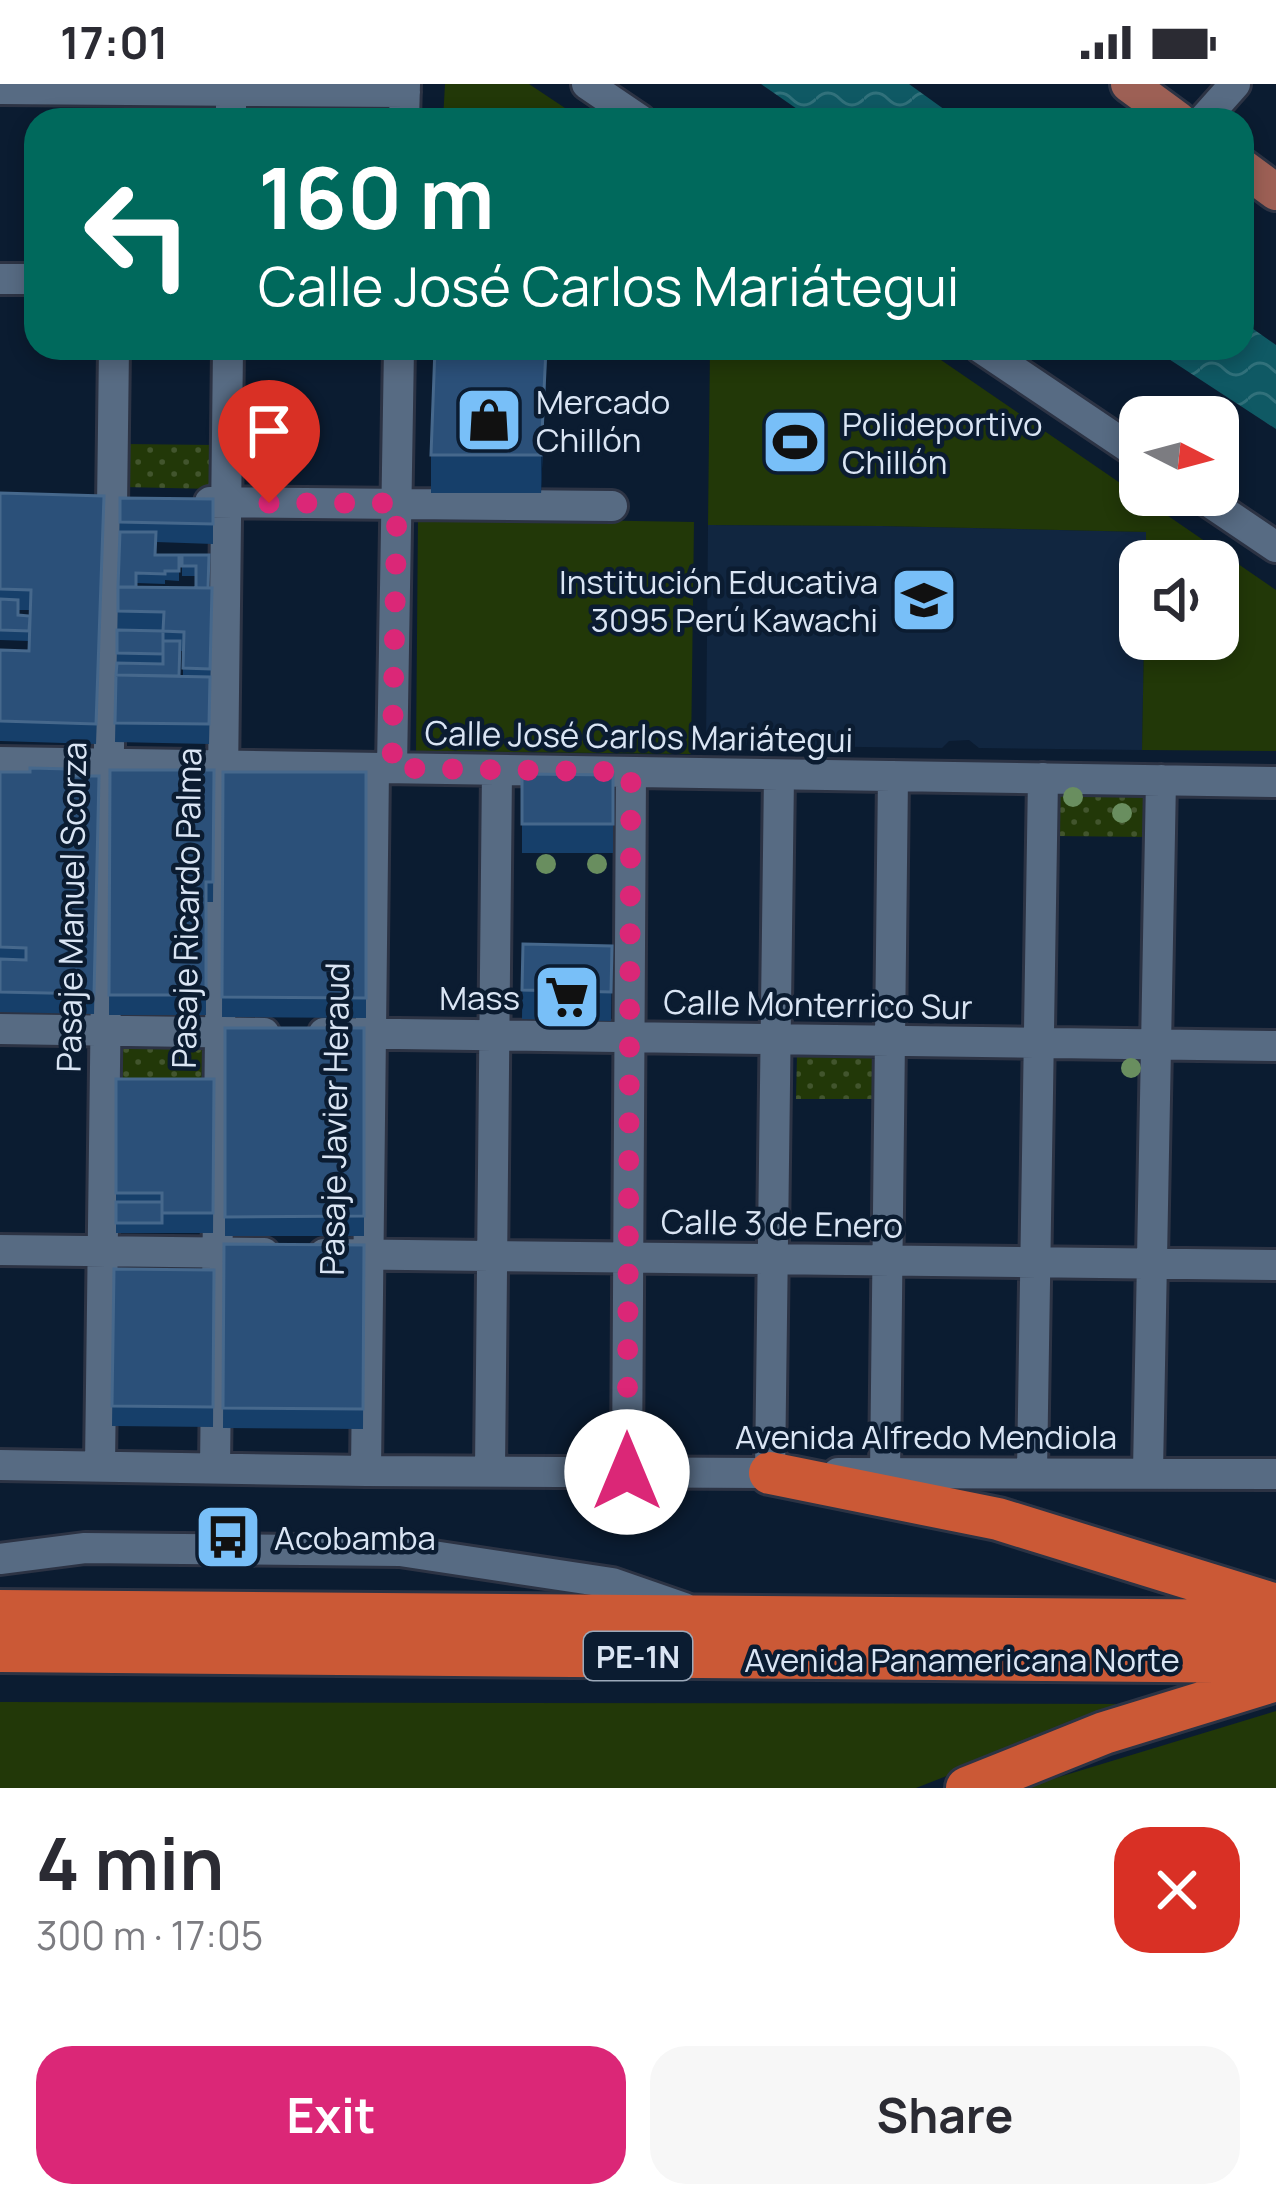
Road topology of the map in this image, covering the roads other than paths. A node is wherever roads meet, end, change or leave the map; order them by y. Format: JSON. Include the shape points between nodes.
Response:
{"nodes":[{"id":1,"x":587,"y":84,"type":"edge"},
{"id":2,"x":1129,"y":84,"type":"edge"},
{"id":3,"x":1235,"y":84,"type":"edge"},
{"id":4,"x":0,"y":89,"type":"edge"},
{"id":5,"x":117,"y":98,"type":"edge"},
{"id":6,"x":231,"y":98,"type":"edge"},
{"id":7,"x":404,"y":99,"type":"edge"},
{"id":8,"x":622,"y":103,"type":"edge"},
{"id":9,"x":1162,"y":108,"type":"edge"},
{"id":10,"x":1214,"y":108,"type":"edge"},
{"id":11,"x":114,"y":360,"type":"edge"},
{"id":12,"x":228,"y":360,"type":"edge"},
{"id":13,"x":400,"y":360,"type":"edge"},
{"id":14,"x":999,"y":360,"type":"edge"},
{"id":15,"x":1119,"y":441,"type":"edge"},
{"id":16,"x":180,"y":502,"type":"edge"},
{"id":17,"x":226,"y":502,"type":"junction"},
{"id":18,"x":397,"y":503,"type":"junction"},
{"id":19,"x":612,"y":506,"type":"dead end"},
{"id":20,"x":1230,"y":516,"type":"edge"},
{"id":21,"x":1276,"y":547,"type":"edge"},
{"id":22,"x":0,"y":763,"type":"edge"},
{"id":23,"x":109,"y":764,"type":"junction"},
{"id":24,"x":224,"y":766,"type":"junction"},
{"id":25,"x":383,"y":768,"type":"junction"},
{"id":26,"x":497,"y":770,"type":"junction"},
{"id":27,"x":631,"y":772,"type":"junction"},
{"id":28,"x":779,"y":775,"type":"junction"},
{"id":29,"x":893,"y":776,"type":"junction"},
{"id":30,"x":1043,"y":778,"type":"junction"},
{"id":31,"x":1161,"y":780,"type":"junction"},
{"id":32,"x":1276,"y":782,"type":"edge"},
{"id":33,"x":0,"y":1030,"type":"edge"},
{"id":34,"x":106,"y":1031,"type":"junction"},
{"id":35,"x":220,"y":1032,"type":"junction"},
{"id":36,"x":371,"y":1034,"type":"junction"},
{"id":37,"x":494,"y":1036,"type":"junction"},
{"id":38,"x":629,"y":1037,"type":"junction"},
{"id":39,"x":776,"y":1040,"type":"junction"},
{"id":40,"x":890,"y":1041,"type":"junction"},
{"id":41,"x":1039,"y":1043,"type":"junction"},
{"id":42,"x":1156,"y":1044,"type":"junction"},
{"id":43,"x":1276,"y":1046,"type":"edge"},
{"id":44,"x":0,"y":1250,"type":"edge"},
{"id":45,"x":102,"y":1251,"type":"junction"},
{"id":46,"x":218,"y":1253,"type":"junction"},
{"id":47,"x":369,"y":1254,"type":"junction"},
{"id":48,"x":493,"y":1256,"type":"junction"},
{"id":49,"x":628,"y":1257,"type":"junction"},
{"id":50,"x":773,"y":1259,"type":"junction"},
{"id":51,"x":887,"y":1261,"type":"junction"},
{"id":52,"x":1036,"y":1262,"type":"junction"},
{"id":53,"x":1152,"y":1263,"type":"junction"},
{"id":54,"x":1276,"y":1265,"type":"edge"},
{"id":55,"x":0,"y":1465,"type":"edge"},
{"id":56,"x":100,"y":1466,"type":"junction"},
{"id":57,"x":215,"y":1468,"type":"junction"},
{"id":58,"x":490,"y":1470,"type":"junction"},
{"id":59,"x":366,"y":1471,"type":"junction"},
{"id":60,"x":627,"y":1472,"type":"junction"},
{"id":61,"x":1032,"y":1472,"type":"junction"},
{"id":62,"x":1148,"y":1472,"type":"junction"},
{"id":63,"x":770,"y":1473,"type":"junction"},
{"id":64,"x":885,"y":1473,"type":"junction"},
{"id":65,"x":1276,"y":1474,"type":"edge"},
{"id":66,"x":0,"y":1559,"type":"edge"},
{"id":67,"x":1276,"y":1605,"type":"edge"},
{"id":68,"x":0,"y":1611,"type":"edge"},
{"id":69,"x":712,"y":1618,"type":"junction"},
{"id":70,"x":1276,"y":1622,"type":"edge"},
{"id":71,"x":0,"y":1652,"type":"edge"},
{"id":72,"x":1276,"y":1662,"type":"edge"},
{"id":73,"x":1276,"y":1680,"type":"edge"},
{"id":74,"x":967,"y":1788,"type":"edge"}],
"edges":[{"from":1,"to":8,"type":"street"},
{"from":2,"to":9,"type":"main road"},
{"from":3,"to":10,"type":"street"},
{"from":4,"to":5,"type":"street"},
{"from":5,"to":6,"type":"street"},
{"from":6,"to":7,"type":"street"},
{"from":11,"to":23,"type":"street","name":"Pasaje Manuel Scorza"},
{"from":12,"to":17,"type":"street","name":"Pasaje Ricardo Palma"},
{"from":13,"to":18,"type":"street","name":"Pasaje Javier Heraud"},
{"from":14,"to":15,"type":"street"},
{"from":16,"to":17,"type":"street"},
{"from":17,"to":18,"type":"street"},
{"from":17,"to":24,"type":"street","name":"Pasaje Ricardo Palma"},
{"from":18,"to":19,"type":"street"},
{"from":18,"to":25,"type":"street","name":"Pasaje Javier Heraud"},
{"from":20,"to":21,"type":"street"},
{"from":22,"to":23,"type":"street","name":"Calle José Carlos Mariátegui"},
{"from":23,"to":24,"type":"street","name":"Calle José Carlos Mariátegui"},
{"from":23,"to":34,"type":"street","name":"Pasaje Manuel Scorza"},
{"from":24,"to":25,"type":"street","name":"Calle José Carlos Mariátegui"},
{"from":24,"to":35,"type":"street","name":"Pasaje Ricardo Palma"},
{"from":25,"to":26,"type":"street","name":"Calle José Carlos Mariátegui"},
{"from":25,"to":36,"type":"street","name":"Pasaje Javier Heraud"},
{"from":26,"to":27,"type":"street","name":"Calle José Carlos Mariátegui"},
{"from":26,"to":37,"type":"street"},
{"from":27,"to":28,"type":"street","name":"Calle José Carlos Mariátegui"},
{"from":27,"to":38,"type":"street"},
{"from":28,"to":29,"type":"street","name":"Calle José Carlos Mariátegui"},
{"from":28,"to":39,"type":"street"},
{"from":29,"to":30,"type":"street","name":"Calle José Carlos Mariátegui"},
{"from":29,"to":40,"type":"street"},
{"from":30,"to":31,"type":"street","name":"Calle José Carlos Mariátegui"},
{"from":30,"to":41,"type":"street"},
{"from":31,"to":32,"type":"street","name":"Calle José Carlos Mariátegui"},
{"from":31,"to":42,"type":"street"},
{"from":33,"to":34,"type":"street","name":"Calle Monterrico Sur"},
{"from":34,"to":35,"type":"street","name":"Calle Monterrico Sur"},
{"from":34,"to":45,"type":"street","name":"Pasaje Manuel Scorza"},
{"from":35,"to":36,"type":"street","name":"Calle Monterrico Sur"},
{"from":35,"to":46,"type":"street","name":"Pasaje Ricardo Palma"},
{"from":36,"to":37,"type":"street","name":"Calle Monterrico Sur"},
{"from":36,"to":47,"type":"street","name":"Pasaje Javier Heraud"},
{"from":37,"to":38,"type":"street","name":"Calle Monterrico Sur"},
{"from":37,"to":48,"type":"street"},
{"from":38,"to":39,"type":"street","name":"Calle Monterrico Sur"},
{"from":38,"to":49,"type":"street"},
{"from":39,"to":40,"type":"street","name":"Calle Monterrico Sur"},
{"from":39,"to":50,"type":"street"},
{"from":40,"to":41,"type":"street","name":"Calle Monterrico Sur"},
{"from":40,"to":51,"type":"street"},
{"from":41,"to":42,"type":"street","name":"Calle Monterrico Sur"},
{"from":41,"to":52,"type":"street"},
{"from":42,"to":43,"type":"street","name":"Calle Monterrico Sur"},
{"from":42,"to":53,"type":"street"},
{"from":44,"to":45,"type":"street","name":"Calle 3 de Enero"},
{"from":45,"to":46,"type":"street","name":"Calle 3 de Enero"},
{"from":45,"to":56,"type":"street","name":"Pasaje Manuel Scorza"},
{"from":46,"to":47,"type":"street","name":"Calle 3 de Enero"},
{"from":46,"to":57,"type":"street","name":"Pasaje Ricardo Palma"},
{"from":47,"to":48,"type":"street","name":"Calle 3 de Enero"},
{"from":47,"to":59,"type":"street","name":"Pasaje Javier Heraud"},
{"from":48,"to":49,"type":"street","name":"Calle 3 de Enero"},
{"from":48,"to":58,"type":"street"},
{"from":49,"to":50,"type":"street","name":"Calle 3 de Enero"},
{"from":49,"to":60,"type":"street"},
{"from":50,"to":51,"type":"street","name":"Calle 3 de Enero"},
{"from":50,"to":63,"type":"street"},
{"from":51,"to":52,"type":"street","name":"Calle 3 de Enero"},
{"from":51,"to":64,"type":"street"},
{"from":52,"to":53,"type":"street","name":"Calle 3 de Enero"},
{"from":52,"to":61,"type":"street"},
{"from":53,"to":54,"type":"street","name":"Calle 3 de Enero"},
{"from":53,"to":62,"type":"street"},
{"from":55,"to":56,"type":"street","name":"Avenida Alfredo Mendiola"},
{"from":56,"to":57,"type":"street","name":"Avenida Alfredo Mendiola"},
{"from":57,"to":59,"type":"street","name":"Avenida Alfredo Mendiola"},
{"from":58,"to":59,"type":"street","name":"Avenida Alfredo Mendiola"},
{"from":58,"to":60,"type":"street","name":"Avenida Alfredo Mendiola"},
{"from":60,"to":63,"type":"street","name":"Avenida Alfredo Mendiola"},
{"from":61,"to":62,"type":"street","name":"Avenida Alfredo Mendiola"},
{"from":61,"to":64,"type":"street","name":"Avenida Alfredo Mendiola"},
{"from":62,"to":65,"type":"street","name":"Avenida Alfredo Mendiola"},
{"from":63,"to":64,"type":"street","name":"Avenida Alfredo Mendiola"},
{"from":63,"to":67,"type":"highway","via":[[998,1519]]},
{"from":66,"to":69,"type":"street","via":[[85,1548],[400,1551],[612,1583]]},
{"from":68,"to":69,"type":"highway","name":"Avenida Panamericana Norte","number":"PE-1N"},
{"from":69,"to":70,"type":"highway","name":"Avenida Panamericana Norte","number":"PE-1N"},
{"from":71,"to":72,"type":"highway","name":"Avenida Panamericana Norte","number":"PE-1N"},
{"from":73,"to":74,"type":"highway","via":[[1104,1733]]}]}
